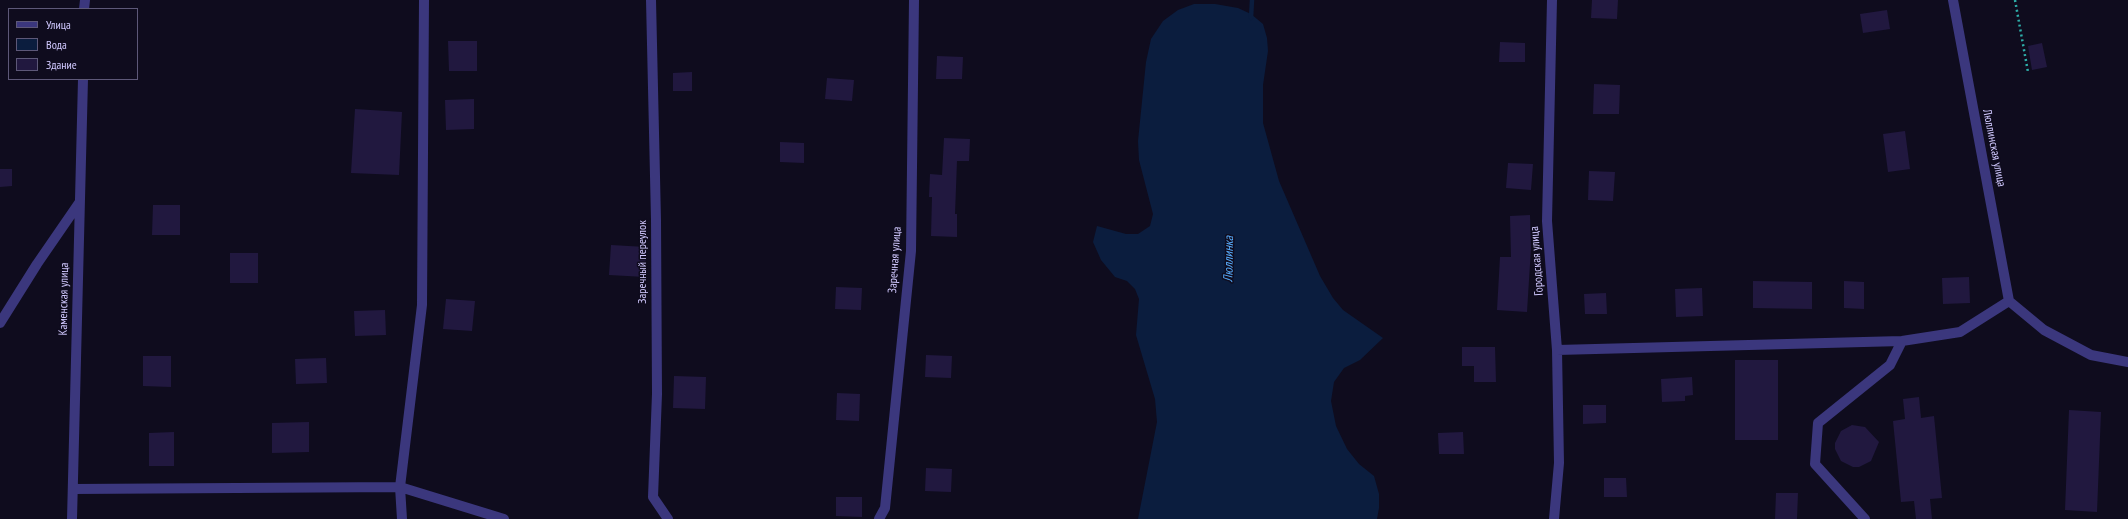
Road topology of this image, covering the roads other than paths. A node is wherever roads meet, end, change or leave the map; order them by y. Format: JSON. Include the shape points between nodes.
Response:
{"nodes":[{"id":1,"x":424,"y":0,"type":"edge"},
{"id":2,"x":651,"y":0,"type":"edge"},
{"id":3,"x":914,"y":0,"type":"edge"},
{"id":4,"x":1552,"y":0,"type":"edge"},
{"id":5,"x":1953,"y":0,"type":"edge"},
{"id":6,"x":83,"y":80,"type":"edge"},
{"id":7,"x":79,"y":203,"type":"junction"},
{"id":8,"x":2009,"y":301,"type":"junction"},
{"id":9,"x":0,"y":323,"type":"edge"},
{"id":10,"x":1902,"y":341,"type":"junction"},
{"id":11,"x":1557,"y":350,"type":"junction"},
{"id":12,"x":2128,"y":362,"type":"edge"},
{"id":13,"x":400,"y":487,"type":"junction"},
{"id":14,"x":73,"y":489,"type":"junction"},
{"id":15,"x":72,"y":519,"type":"edge"},
{"id":16,"x":402,"y":519,"type":"edge"},
{"id":17,"x":504,"y":519,"type":"edge"},
{"id":18,"x":668,"y":519,"type":"edge"},
{"id":19,"x":879,"y":519,"type":"edge"},
{"id":20,"x":1554,"y":519,"type":"edge"},
{"id":21,"x":1866,"y":519,"type":"edge"}],
"edges":[{"from":1,"to":13,"type":"street","via":[[422,305]]},
{"from":2,"to":18,"type":"street","name":"Заречный переулок","via":[[657,394],[653,497]]},
{"from":3,"to":19,"type":"street","name":"Заречная улица","via":[[911,251],[885,508]]},
{"from":4,"to":11,"type":"street","name":"Городская улица","via":[[1547,221]]},
{"from":5,"to":8,"type":"street","name":"Люллинская улица"},
{"from":6,"to":7,"type":"street","name":"Каменская улица"},
{"from":7,"to":9,"type":"street"},
{"from":7,"to":14,"type":"street","name":"Каменская улица"},
{"from":8,"to":10,"type":"street","via":[[1960,332]]},
{"from":8,"to":12,"type":"street","via":[[2044,330],[2091,355]]},
{"from":10,"to":11,"type":"street"},
{"from":10,"to":21,"type":"street","via":[[1890,365],[1818,423],[1815,464]]},
{"from":11,"to":20,"type":"street","name":"Городская улица","via":[[1559,463]]},
{"from":13,"to":14,"type":"street"},
{"from":13,"to":16,"type":"street"},
{"from":13,"to":17,"type":"street"},
{"from":14,"to":15,"type":"street","name":"Каменская улица"}]}
